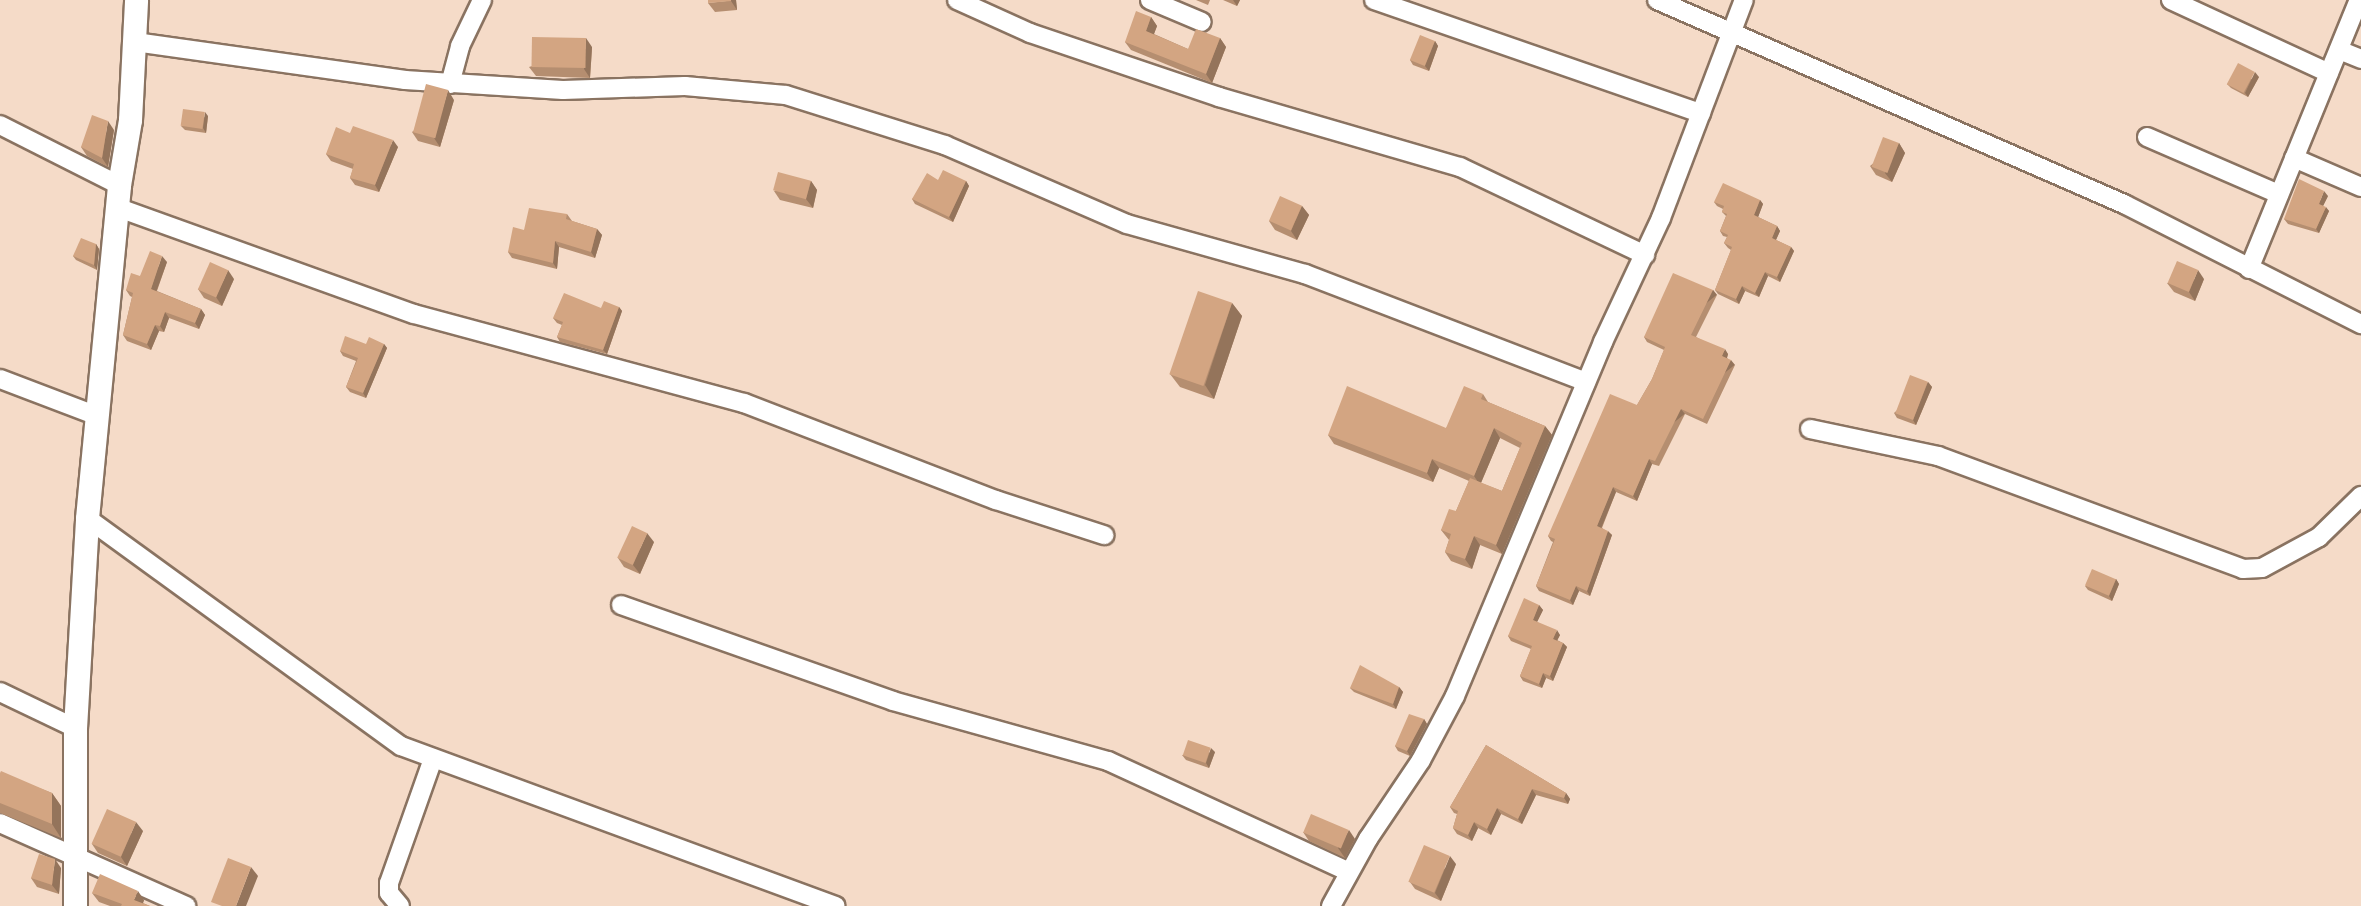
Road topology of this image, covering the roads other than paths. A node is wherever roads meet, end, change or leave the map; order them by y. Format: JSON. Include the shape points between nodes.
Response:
{"nodes":[{"id":1,"x":136,"y":0,"type":"edge"},
{"id":2,"x":482,"y":0,"type":"edge"},
{"id":3,"x":957,"y":0,"type":"edge"},
{"id":4,"x":1150,"y":0,"type":"edge"},
{"id":5,"x":1374,"y":0,"type":"edge"},
{"id":6,"x":1657,"y":0,"type":"edge"},
{"id":7,"x":1744,"y":0,"type":"edge"},
{"id":8,"x":2171,"y":0,"type":"edge"},
{"id":9,"x":2359,"y":0,"type":"edge"},
{"id":10,"x":1202,"y":22,"type":"dead end"},
{"id":11,"x":1734,"y":37,"type":"junction"},
{"id":12,"x":135,"y":43,"type":"junction"},
{"id":13,"x":2339,"y":50,"type":"junction"},
{"id":14,"x":2361,"y":59,"type":"edge"},
{"id":15,"x":2329,"y":73,"type":"junction"},
{"id":16,"x":450,"y":84,"type":"junction"},
{"id":17,"x":1701,"y":113,"type":"junction"},
{"id":18,"x":0,"y":125,"type":"edge"},
{"id":19,"x":2147,"y":137,"type":"dead end"},
{"id":20,"x":2294,"y":158,"type":"junction"},
{"id":21,"x":2361,"y":187,"type":"edge"},
{"id":22,"x":2279,"y":194,"type":"junction"},
{"id":23,"x":119,"y":196,"type":"junction"},
{"id":24,"x":1645,"y":255,"type":"junction"},
{"id":25,"x":2249,"y":269,"type":"junction"},
{"id":26,"x":2361,"y":324,"type":"edge"},
{"id":27,"x":0,"y":379,"type":"edge"},
{"id":28,"x":1586,"y":382,"type":"junction"},
{"id":29,"x":94,"y":415,"type":"junction"},
{"id":30,"x":1810,"y":429,"type":"dead end"},
{"id":31,"x":2361,"y":496,"type":"edge"},
{"id":32,"x":87,"y":518,"type":"junction"},
{"id":33,"x":1104,"y":535,"type":"dead end"},
{"id":34,"x":621,"y":604,"type":"dead end"},
{"id":35,"x":0,"y":692,"type":"edge"},
{"id":36,"x":75,"y":728,"type":"junction"},
{"id":37,"x":433,"y":760,"type":"junction"},
{"id":38,"x":0,"y":823,"type":"edge"},
{"id":39,"x":77,"y":857,"type":"junction"},
{"id":40,"x":1349,"y":872,"type":"junction"},
{"id":41,"x":75,"y":906,"type":"edge"},
{"id":42,"x":186,"y":906,"type":"edge"},
{"id":43,"x":400,"y":906,"type":"edge"},
{"id":44,"x":836,"y":906,"type":"edge"},
{"id":45,"x":1331,"y":906,"type":"edge"}],
"edges":[{"from":1,"to":12,"type":"street"},
{"from":2,"to":16,"type":"street","via":[[460,46]]},
{"from":3,"to":24,"type":"street","via":[[1030,33],[1219,97],[1460,167]]},
{"from":4,"to":10,"type":"street"},
{"from":5,"to":17,"type":"street"},
{"from":6,"to":11,"type":"street"},
{"from":7,"to":11,"type":"street"},
{"from":8,"to":15,"type":"street"},
{"from":9,"to":13,"type":"street"},
{"from":11,"to":17,"type":"street"},
{"from":11,"to":25,"type":"street","via":[[1866,88],[2124,204]]},
{"from":12,"to":16,"type":"street"},
{"from":12,"to":23,"type":"street"},
{"from":13,"to":14,"type":"street"},
{"from":13,"to":15,"type":"street"},
{"from":15,"to":20,"type":"street"},
{"from":16,"to":28,"type":"street","via":[[563,90],[685,86],[786,95],[945,145],[1127,224],[1305,274]]},
{"from":17,"to":24,"type":"street"},
{"from":18,"to":23,"type":"street"},
{"from":19,"to":22,"type":"street"},
{"from":20,"to":21,"type":"street"},
{"from":20,"to":22,"type":"street"},
{"from":22,"to":25,"type":"street"},
{"from":23,"to":29,"type":"street"},
{"from":23,"to":33,"type":"street","via":[[414,314],[744,403],[996,500]]},
{"from":24,"to":28,"type":"street"},
{"from":25,"to":26,"type":"street"},
{"from":27,"to":29,"type":"street"},
{"from":28,"to":40,"type":"street","via":[[1444,720]]},
{"from":29,"to":32,"type":"street"},
{"from":30,"to":31,"type":"street","via":[[1946,459],[2243,569],[2262,568],[2308,544]]},
{"from":32,"to":36,"type":"street"},
{"from":32,"to":37,"type":"street","via":[[401,746]]},
{"from":34,"to":40,"type":"street","via":[[880,697],[1108,761]]},
{"from":35,"to":36,"type":"street"},
{"from":36,"to":39,"type":"street"},
{"from":37,"to":43,"type":"street","via":[[389,883],[389,893]]},
{"from":37,"to":44,"type":"street"},
{"from":38,"to":39,"type":"street"},
{"from":39,"to":41,"type":"street"},
{"from":39,"to":42,"type":"street"},
{"from":40,"to":45,"type":"street"}]}
